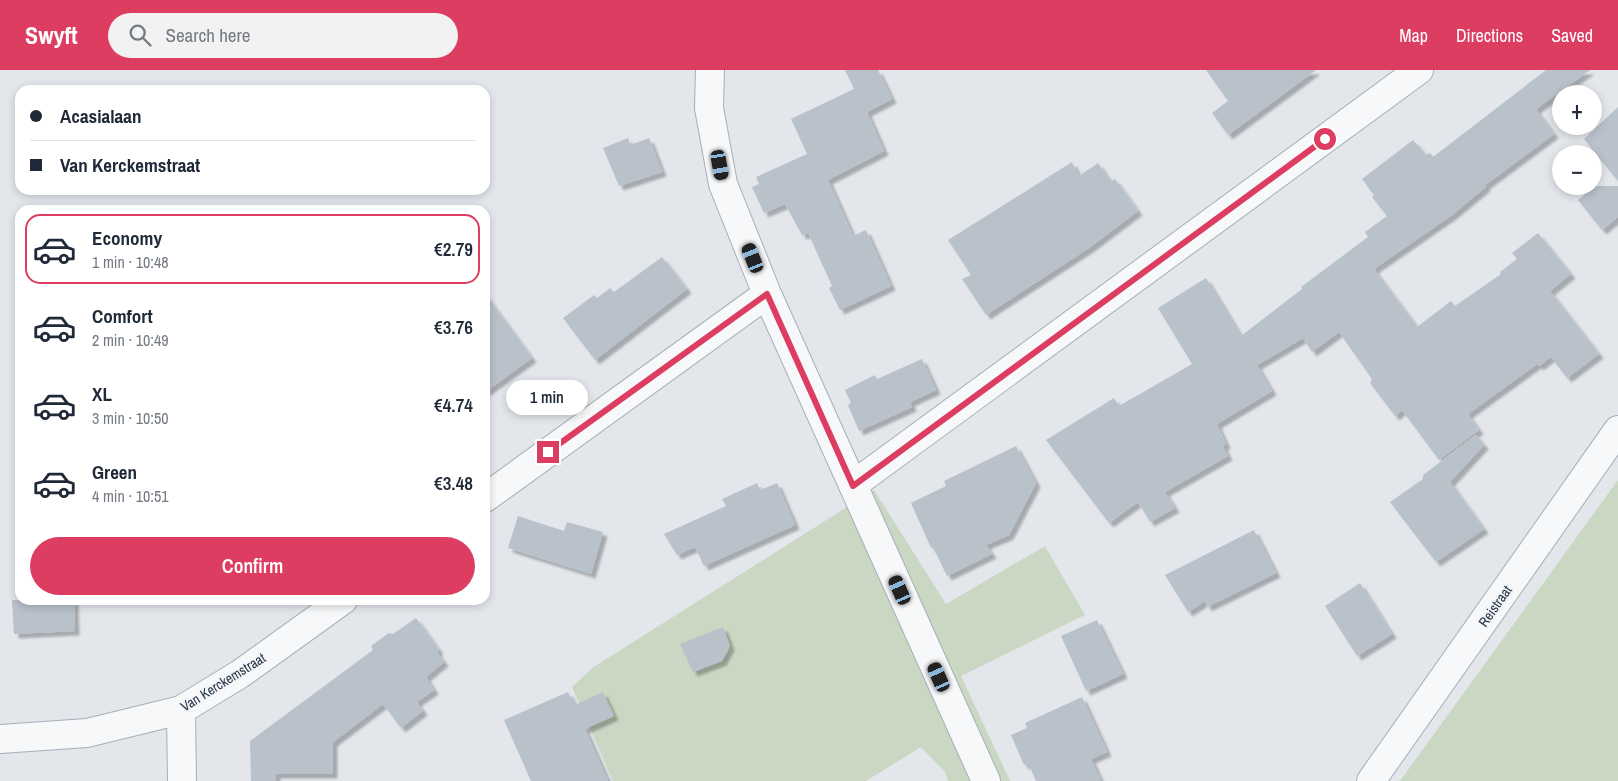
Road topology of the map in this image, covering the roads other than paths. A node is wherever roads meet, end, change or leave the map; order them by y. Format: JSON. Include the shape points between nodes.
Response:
{"nodes":[{"id":1,"x":710,"y":70,"type":"edge"},
{"id":2,"x":1419,"y":70,"type":"edge"},
{"id":3,"x":767,"y":294,"type":"junction"},
{"id":4,"x":1618,"y":430,"type":"edge"},
{"id":5,"x":853,"y":486,"type":"junction"},
{"id":6,"x":490,"y":494,"type":"edge"},
{"id":7,"x":336,"y":605,"type":"edge"},
{"id":8,"x":180,"y":710,"type":"junction"},
{"id":9,"x":0,"y":739,"type":"edge"},
{"id":10,"x":182,"y":781,"type":"edge"},
{"id":11,"x":986,"y":781,"type":"edge"},
{"id":12,"x":1371,"y":781,"type":"edge"}],
"edges":[{"from":1,"to":3,"type":"street","via":[[709,108],[723,184]]},
{"from":2,"to":5,"type":"street"},
{"from":3,"to":5,"type":"street"},
{"from":3,"to":6,"type":"street"},
{"from":4,"to":12,"type":"street","name":"Reistraat"},
{"from":5,"to":11,"type":"street"},
{"from":7,"to":8,"type":"street","name":"Van Kerckemstraat","via":[[240,674]]},
{"from":8,"to":9,"type":"street","name":"Van Kerckemstraat","via":[[87,733]]},
{"from":8,"to":10,"type":"street"}]}
